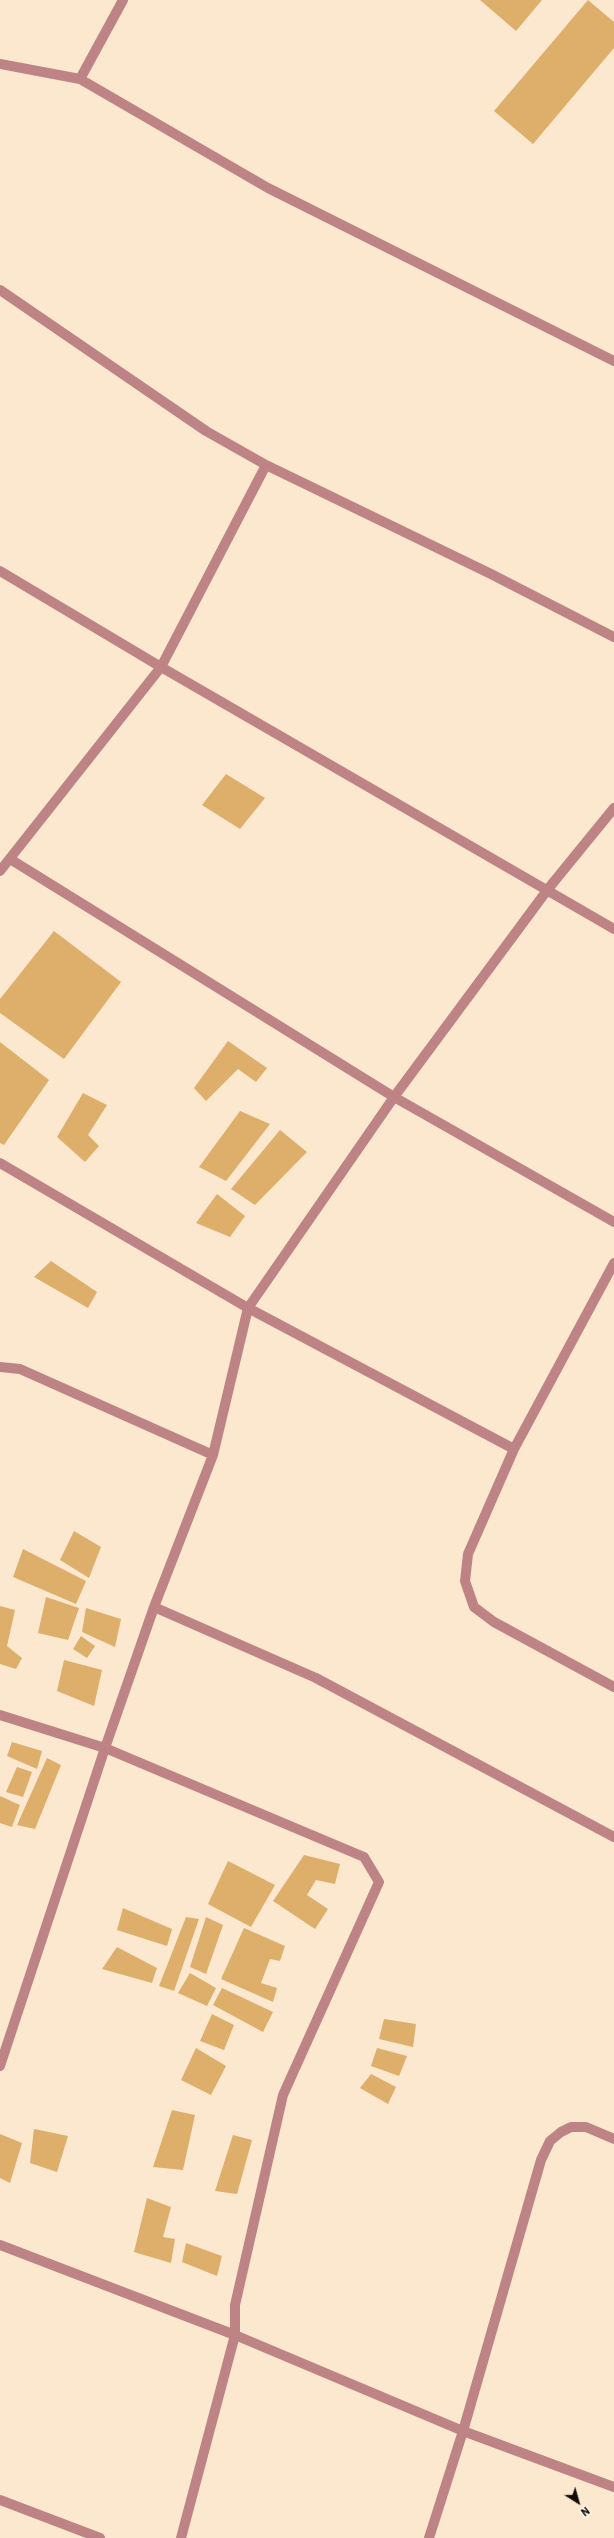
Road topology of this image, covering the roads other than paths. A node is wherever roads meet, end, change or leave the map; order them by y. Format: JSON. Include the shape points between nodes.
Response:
{"nodes":[{"id":1,"x":122,"y":0,"type":"edge"},
{"id":2,"x":0,"y":64,"type":"edge"},
{"id":3,"x":80,"y":79,"type":"junction"},
{"id":4,"x":0,"y":290,"type":"edge"},
{"id":5,"x":614,"y":361,"type":"edge"},
{"id":6,"x":266,"y":465,"type":"junction"},
{"id":7,"x":0,"y":571,"type":"edge"},
{"id":8,"x":614,"y":637,"type":"edge"},
{"id":9,"x":161,"y":667,"type":"junction"},
{"id":10,"x":614,"y":808,"type":"edge"},
{"id":11,"x":10,"y":859,"type":"junction"},
{"id":12,"x":0,"y":871,"type":"edge"},
{"id":13,"x":548,"y":889,"type":"junction"},
{"id":14,"x":614,"y":929,"type":"edge"},
{"id":15,"x":394,"y":1097,"type":"junction"},
{"id":16,"x":0,"y":1163,"type":"edge"},
{"id":17,"x":614,"y":1222,"type":"edge"},
{"id":18,"x":614,"y":1263,"type":"edge"},
{"id":19,"x":248,"y":1308,"type":"junction"},
{"id":20,"x":0,"y":1367,"type":"edge"},
{"id":21,"x":514,"y":1449,"type":"junction"},
{"id":22,"x":213,"y":1455,"type":"junction"},
{"id":23,"x":154,"y":1607,"type":"junction"},
{"id":24,"x":614,"y":1688,"type":"edge"},
{"id":25,"x":0,"y":1715,"type":"edge"},
{"id":26,"x":105,"y":1748,"type":"junction"},
{"id":27,"x":613,"y":1834,"type":"edge"},
{"id":28,"x":0,"y":2066,"type":"edge"},
{"id":29,"x":614,"y":2139,"type":"edge"},
{"id":30,"x":0,"y":2245,"type":"edge"},
{"id":31,"x":235,"y":2335,"type":"junction"},
{"id":32,"x":463,"y":2431,"type":"junction"},
{"id":33,"x":614,"y":2487,"type":"edge"},
{"id":34,"x":0,"y":2500,"type":"edge"},
{"id":35,"x":100,"y":2538,"type":"edge"},
{"id":36,"x":182,"y":2538,"type":"edge"},
{"id":37,"x":429,"y":2538,"type":"edge"}],
"edges":[{"from":1,"to":3,"type":"street"},
{"from":2,"to":3,"type":"street"},
{"from":3,"to":5,"type":"street","via":[[268,188]]},
{"from":4,"to":6,"type":"street","via":[[206,431]]},
{"from":6,"to":8,"type":"street","via":[[477,567]]},
{"from":6,"to":9,"type":"street"},
{"from":7,"to":9,"type":"street"},
{"from":9,"to":11,"type":"street"},
{"from":9,"to":13,"type":"street"},
{"from":10,"to":13,"type":"street"},
{"from":11,"to":12,"type":"street"},
{"from":11,"to":15,"type":"street"},
{"from":13,"to":14,"type":"street"},
{"from":13,"to":15,"type":"street"},
{"from":15,"to":17,"type":"street"},
{"from":15,"to":19,"type":"street"},
{"from":16,"to":19,"type":"street"},
{"from":18,"to":21,"type":"street"},
{"from":19,"to":21,"type":"street"},
{"from":19,"to":22,"type":"street"},
{"from":20,"to":22,"type":"street","via":[[20,1369]]},
{"from":21,"to":24,"type":"street","via":[[468,1554],[465,1581],[474,1607],[494,1622]]},
{"from":22,"to":23,"type":"street"},
{"from":23,"to":26,"type":"street"},
{"from":23,"to":27,"type":"street","via":[[316,1678]]},
{"from":25,"to":26,"type":"street"},
{"from":26,"to":28,"type":"street"},
{"from":26,"to":31,"type":"street","via":[[364,1857],[379,1882],[283,2094],[235,2305]]},
{"from":29,"to":32,"type":"street","via":[[586,2127],[571,2127],[550,2141],[541,2160]]},
{"from":30,"to":31,"type":"street"},
{"from":31,"to":32,"type":"street"},
{"from":31,"to":36,"type":"street"},
{"from":32,"to":33,"type":"street"},
{"from":32,"to":37,"type":"street"},
{"from":34,"to":35,"type":"street"}]}
